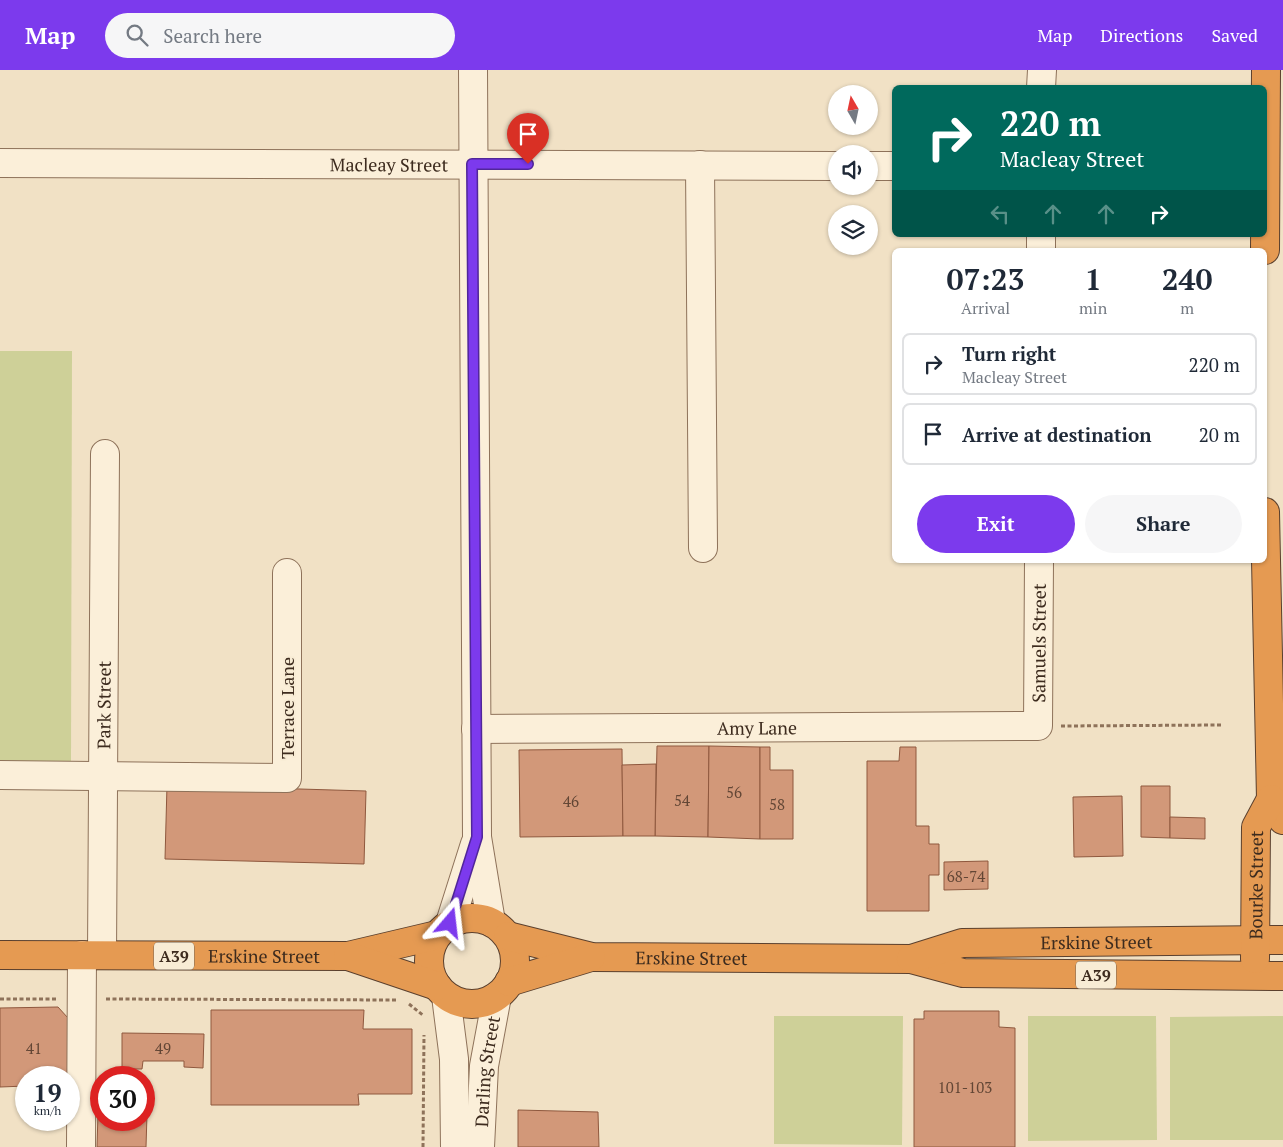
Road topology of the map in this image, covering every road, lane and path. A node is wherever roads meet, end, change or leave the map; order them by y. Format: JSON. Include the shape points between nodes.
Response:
{"nodes":[{"id":1,"x":473,"y":70,"type":"edge"},
{"id":2,"x":1042,"y":70,"type":"edge"},
{"id":3,"x":1266,"y":70,"type":"edge"},
{"id":4,"x":1042,"y":85,"type":"edge"},
{"id":5,"x":1267,"y":85,"type":"edge"},
{"id":6,"x":1267,"y":90,"type":"edge"},
{"id":7,"x":0,"y":162,"type":"edge"},
{"id":8,"x":472,"y":164,"type":"junction"},
{"id":9,"x":700,"y":165,"type":"junction"},
{"id":10,"x":828,"y":166,"type":"edge"},
{"id":11,"x":878,"y":166,"type":"edge"},
{"id":12,"x":892,"y":166,"type":"edge"},
{"id":13,"x":1271,"y":169,"type":"edge"},
{"id":14,"x":1267,"y":223,"type":"edge"},
{"id":15,"x":105,"y":454,"type":"dead end"},
{"id":16,"x":703,"y":548,"type":"dead end"},
{"id":17,"x":1267,"y":562,"type":"edge"},
{"id":18,"x":1039,"y":563,"type":"edge"},
{"id":19,"x":287,"y":573,"type":"dead end"},
{"id":20,"x":1221,"y":725,"type":"dead end"},
{"id":21,"x":1038,"y":726,"type":"junction"},
{"id":22,"x":476,"y":729,"type":"junction"},
{"id":23,"x":0,"y":775,"type":"edge"},
{"id":24,"x":102,"y":776,"type":"junction"},
{"id":25,"x":1277,"y":810,"type":"edge"},
{"id":26,"x":477,"y":837,"type":"junction"},
{"id":27,"x":444,"y":929,"type":"junction"},
{"id":28,"x":499,"y":929,"type":"junction"},
{"id":29,"x":1256,"y":940,"type":"junction"},
{"id":30,"x":1283,"y":940,"type":"edge"},
{"id":31,"x":0,"y":955,"type":"edge"},
{"id":32,"x":92,"y":955,"type":"junction"},
{"id":33,"x":348,"y":956,"type":"junction"},
{"id":34,"x":592,"y":957,"type":"junction"},
{"id":35,"x":911,"y":959,"type":"junction"},
{"id":36,"x":1255,"y":976,"type":"junction"},
{"id":37,"x":1283,"y":976,"type":"edge"},
{"id":38,"x":503,"y":989,"type":"junction"},
{"id":39,"x":442,"y":991,"type":"junction"},
{"id":40,"x":0,"y":999,"type":"edge"},
{"id":41,"x":82,"y":999,"type":"junction"},
{"id":42,"x":81,"y":1147,"type":"edge"},
{"id":43,"x":423,"y":1147,"type":"edge"},
{"id":44,"x":455,"y":1147,"type":"edge"},
{"id":45,"x":480,"y":1147,"type":"edge"}],
"edges":[{"from":1,"to":8,"type":"street"},
{"from":2,"to":4,"type":"street"},
{"from":3,"to":5,"type":"highway"},
{"from":6,"to":13,"type":"highway"},
{"from":7,"to":8,"type":"street","name":"Macleay Street"},
{"from":8,"to":9,"type":"street","name":"Macleay Street"},
{"from":8,"to":22,"type":"street"},
{"from":9,"to":10,"type":"street","name":"Macleay Street"},
{"from":9,"to":16,"type":"street"},
{"from":11,"to":12,"type":"street"},
{"from":13,"to":14,"type":"highway"},
{"from":15,"to":24,"type":"street","name":"Park Street"},
{"from":17,"to":25,"type":"highway","name":"Bourke Street"},
{"from":18,"to":21,"type":"street","name":"Samuels Street"},
{"from":19,"to":24,"type":"street","name":"Terrace Lane","via":[[287,778]]},
{"from":20,"to":21,"type":"path"},
{"from":21,"to":22,"type":"street","name":"Amy Lane"},
{"from":22,"to":26,"type":"street"},
{"from":23,"to":24,"type":"street"},
{"from":24,"to":32,"type":"street","name":"Park Street"},
{"from":25,"to":29,"type":"highway","name":"Bourke Street","via":[[1256,827]]},
{"from":26,"to":27,"type":"street"},
{"from":26,"to":28,"type":"street"},
{"from":27,"to":28,"type":"highway","number":"A39","via":[[464,918],[478,918]]},
{"from":27,"to":33,"type":"highway","name":"Erskine Street","number":"A39"},
{"from":27,"to":39,"type":"highway","via":[[430,947],[428,960],[430,974]]},
{"from":28,"to":34,"type":"highway","name":"Erskine Street","number":"A39"},
{"from":28,"to":38,"type":"highway","via":[[513,947],[515,959],[514,971]]},
{"from":29,"to":30,"type":"highway","name":"Erskine Street","number":"A39"},
{"from":29,"to":35,"type":"highway","name":"Erskine Street","number":"A39","via":[[962,943]]},
{"from":29,"to":36,"type":"highway","name":"Bourke Street"},
{"from":31,"to":32,"type":"highway","name":"Erskine Street","number":"A39"},
{"from":32,"to":33,"type":"highway","name":"Erskine Street","number":"A39"},
{"from":32,"to":41,"type":"street","name":"Park Street"},
{"from":33,"to":39,"type":"highway","name":"Erskine Street","number":"A39"},
{"from":34,"to":35,"type":"highway","name":"Erskine Street","number":"A39"},
{"from":34,"to":38,"type":"highway","name":"Erskine Street","number":"A39"},
{"from":35,"to":36,"type":"highway","name":"Erskine Street","number":"A39","via":[[963,973]]},
{"from":36,"to":37,"type":"highway","name":"Erskine Street","number":"A39"},
{"from":38,"to":39,"type":"highway","number":"A39","via":[[485,1002],[472,1004],[458,1002]]},
{"from":38,"to":45,"type":"street","name":"Darling Street","via":[[484,1066]]},
{"from":39,"to":44,"type":"street","name":"Darling Street","via":[[454,1058]]},
{"from":40,"to":41,"type":"path"},
{"from":41,"to":42,"type":"street","name":"Park Street"},
{"from":41,"to":43,"type":"path","via":[[404,1000],[424,1016]]}]}
